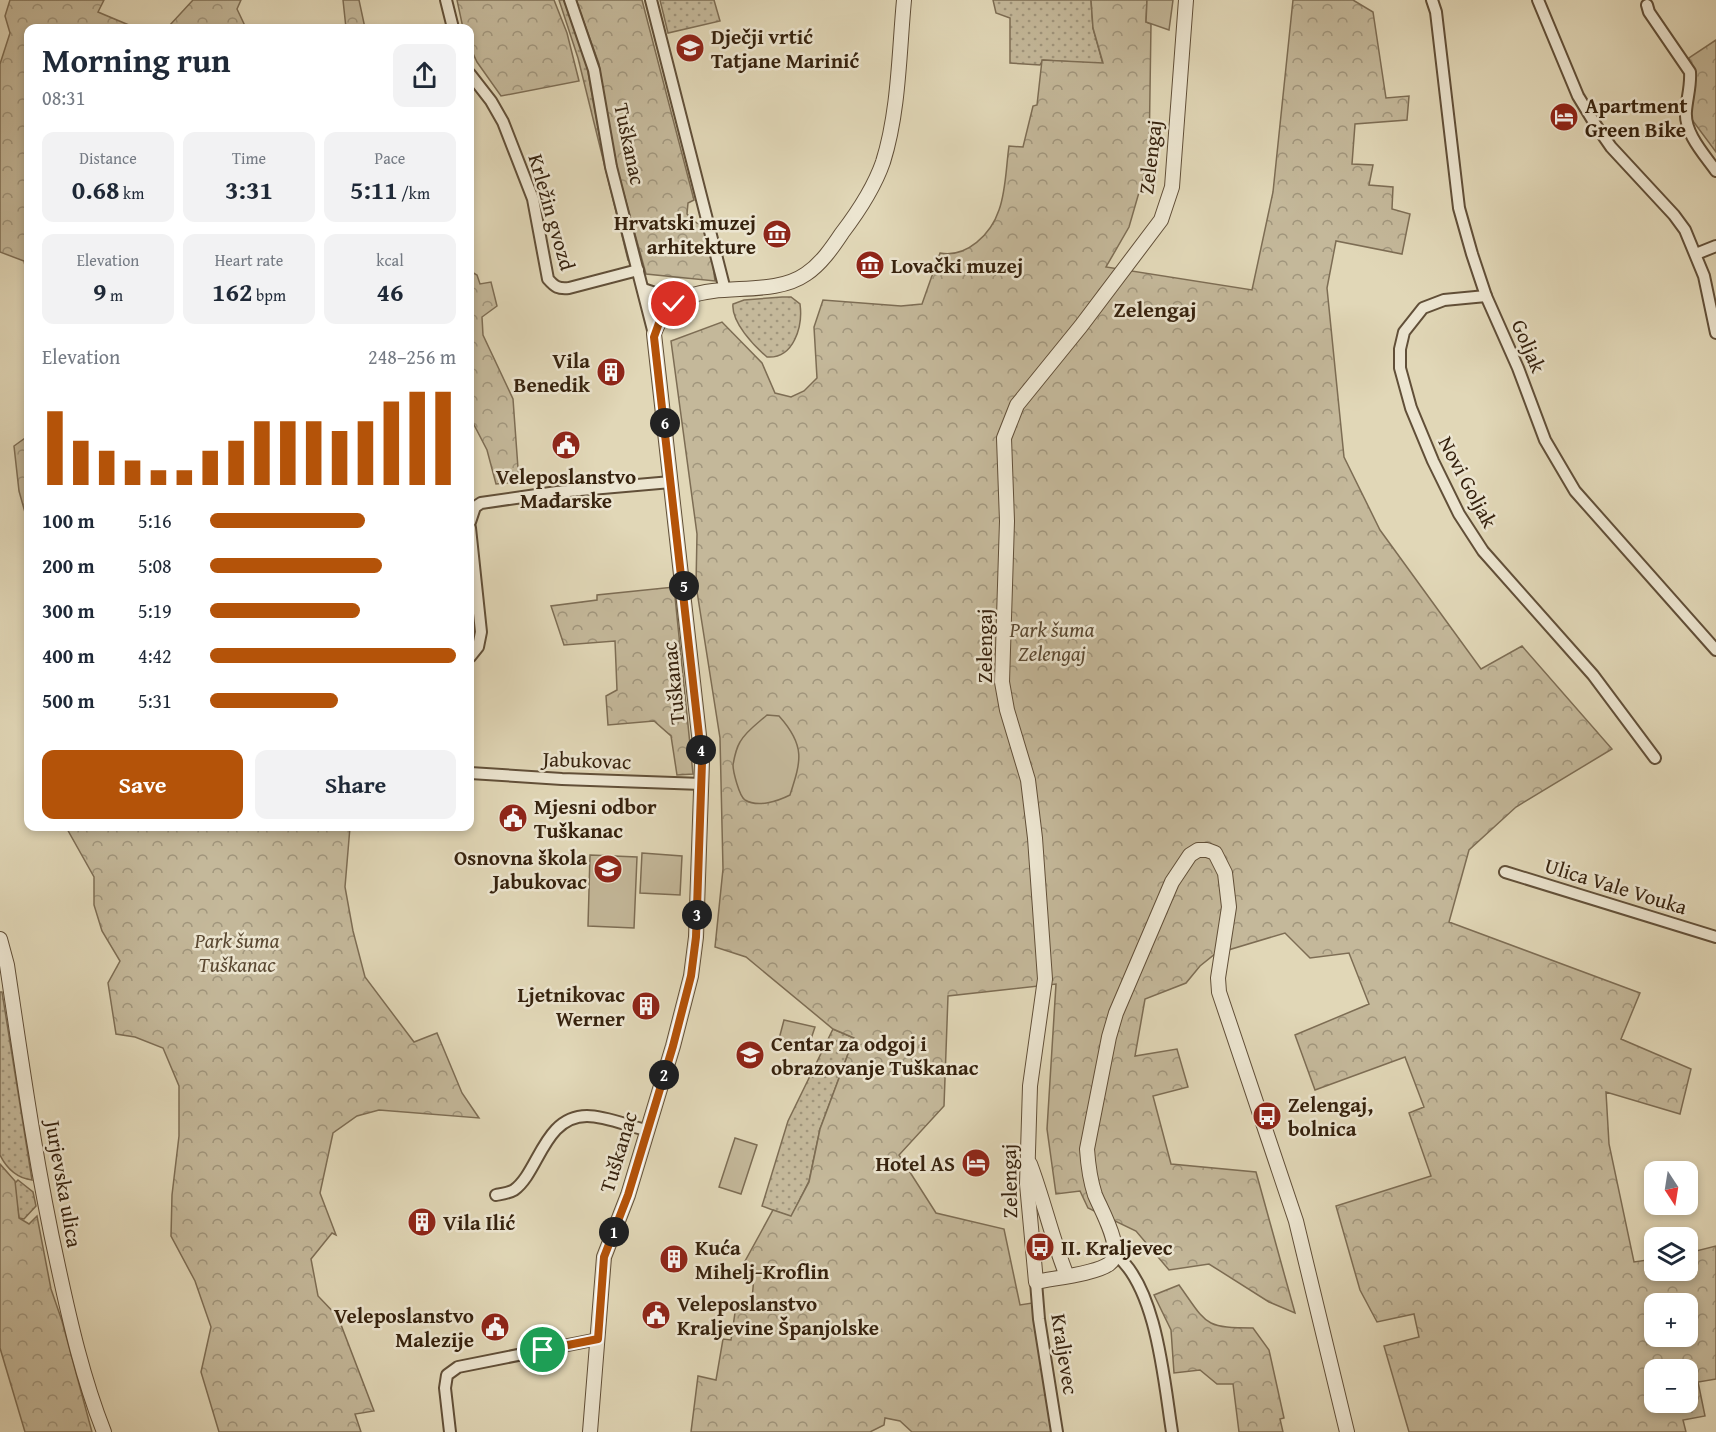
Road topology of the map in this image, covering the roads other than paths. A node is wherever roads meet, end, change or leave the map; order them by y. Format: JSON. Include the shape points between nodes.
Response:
{"nodes":[{"id":1,"x":446,"y":0,"type":"edge"},
{"id":2,"x":570,"y":0,"type":"edge"},
{"id":3,"x":651,"y":0,"type":"edge"},
{"id":4,"x":904,"y":0,"type":"edge"},
{"id":5,"x":1186,"y":0,"type":"edge"},
{"id":6,"x":1432,"y":0,"type":"edge"},
{"id":7,"x":1538,"y":0,"type":"edge"},
{"id":8,"x":1647,"y":5,"type":"dead end"},
{"id":9,"x":452,"y":24,"type":"edge"},
{"id":10,"x":474,"y":79,"type":"edge"},
{"id":11,"x":1716,"y":171,"type":"edge"},
{"id":12,"x":1716,"y":246,"type":"edge"},
{"id":13,"x":1696,"y":254,"type":"junction"},
{"id":14,"x":638,"y":270,"type":"junction"},
{"id":15,"x":643,"y":289,"type":"junction"},
{"id":16,"x":725,"y":290,"type":"junction"},
{"id":17,"x":697,"y":293,"type":"junction"},
{"id":18,"x":1486,"y":296,"type":"junction"},
{"id":19,"x":1716,"y":333,"type":"edge"},
{"id":20,"x":654,"y":334,"type":"junction"},
{"id":21,"x":671,"y":482,"type":"junction"},
{"id":22,"x":474,"y":510,"type":"edge"},
{"id":23,"x":474,"y":566,"type":"edge"},
{"id":24,"x":1716,"y":650,"type":"edge"},
{"id":25,"x":474,"y":652,"type":"edge"},
{"id":26,"x":1655,"y":758,"type":"dead end"},
{"id":27,"x":474,"y":773,"type":"edge"},
{"id":28,"x":702,"y":784,"type":"junction"},
{"id":29,"x":1505,"y":872,"type":"dead end"},
{"id":30,"x":1716,"y":937,"type":"edge"},
{"id":31,"x":0,"y":939,"type":"edge"},
{"id":32,"x":646,"y":1130,"type":"junction"},
{"id":33,"x":1028,"y":1160,"type":"junction"},
{"id":34,"x":496,"y":1195,"type":"dead end"},
{"id":35,"x":1116,"y":1255,"type":"junction"},
{"id":36,"x":1067,"y":1276,"type":"junction"},
{"id":37,"x":1036,"y":1282,"type":"junction"},
{"id":38,"x":598,"y":1339,"type":"junction"},
{"id":39,"x":104,"y":1432,"type":"edge"},
{"id":40,"x":450,"y":1432,"type":"edge"},
{"id":41,"x":590,"y":1432,"type":"edge"},
{"id":42,"x":1057,"y":1432,"type":"edge"},
{"id":43,"x":1172,"y":1432,"type":"edge"},
{"id":44,"x":1347,"y":1432,"type":"edge"}],
"edges":[{"from":1,"to":9,"type":"street"},
{"from":2,"to":14,"type":"street","name":"Tuškanac","via":[[594,70],[607,146]]},
{"from":3,"to":16,"type":"street"},
{"from":4,"to":16,"type":"street","via":[[888,141],[869,192],[826,255],[808,273],[767,286]]},
{"from":5,"to":33,"type":"street","name":"Zelengaj","via":[[1172,187],[1161,220],[1017,405],[1004,438],[1007,521],[1002,682],[1028,780],[1045,979],[1030,1086]]},
{"from":6,"to":18,"type":"street","name":"Goljak","via":[[1459,208]]},
{"from":7,"to":13,"type":"street","via":[[1578,96],[1595,124],[1674,215]]},
{"from":8,"to":11,"type":"street","via":[[1690,72],[1686,120],[1693,138]]},
{"from":10,"to":14,"type":"street","name":"Krležin gvozd","via":[[503,122],[533,199],[549,279],[555,287],[569,288]]},
{"from":12,"to":13,"type":"street"},
{"from":13,"to":19,"type":"street"},
{"from":14,"to":15,"type":"street","name":"Tuškanac"},
{"from":15,"to":17,"type":"street","via":[[658,294]]},
{"from":15,"to":20,"type":"street","name":"Tuškanac"},
{"from":16,"to":17,"type":"street"},
{"from":17,"to":20,"type":"street","via":[[674,304]]},
{"from":18,"to":24,"type":"street","name":"Goljak","via":[[1545,440],[1575,491]]},
{"from":18,"to":26,"type":"street","name":"Novi Goljak","via":[[1444,300],[1423,308],[1404,332],[1400,368],[1411,408],[1459,514],[1484,551],[1593,675]]},
{"from":20,"to":21,"type":"street","name":"Tuškanac"},
{"from":21,"to":22,"type":"street","via":[[557,492],[481,503]]},
{"from":21,"to":28,"type":"street","name":"Tuškanac"},
{"from":23,"to":25,"type":"street","via":[[481,632]]},
{"from":27,"to":28,"type":"street","name":"Jabukovac"},
{"from":28,"to":32,"type":"street","name":"Tuškanac","via":[[691,976]]},
{"from":29,"to":30,"type":"street","name":"Ulica Vale Vouka"},
{"from":31,"to":39,"type":"street","name":"Jurjevska ulica","via":[[48,1222],[68,1313]]},
{"from":32,"to":34,"type":"street","via":[[586,1116],[571,1120],[546,1140],[514,1189]]},
{"from":32,"to":38,"type":"street","name":"Tuškanac","via":[[628,1195],[604,1257]]},
{"from":33,"to":36,"type":"street"},
{"from":33,"to":37,"type":"street","name":"Zelengaj"},
{"from":35,"to":36,"type":"street","via":[[1100,1269]]},
{"from":35,"to":43,"type":"street","via":[[1137,1283],[1157,1335]]},
{"from":35,"to":44,"type":"street","via":[[1095,1194],[1087,1149],[1109,1037],[1172,882],[1190,855],[1207,850],[1215,854],[1225,873],[1228,907],[1219,992],[1296,1221]]},
{"from":36,"to":37,"type":"street"},
{"from":37,"to":42,"type":"street","name":"Kraljevec"},
{"from":38,"to":40,"type":"street","via":[[458,1367],[447,1375],[445,1388]]},
{"from":38,"to":41,"type":"street","name":"Tuškanac"}]}
